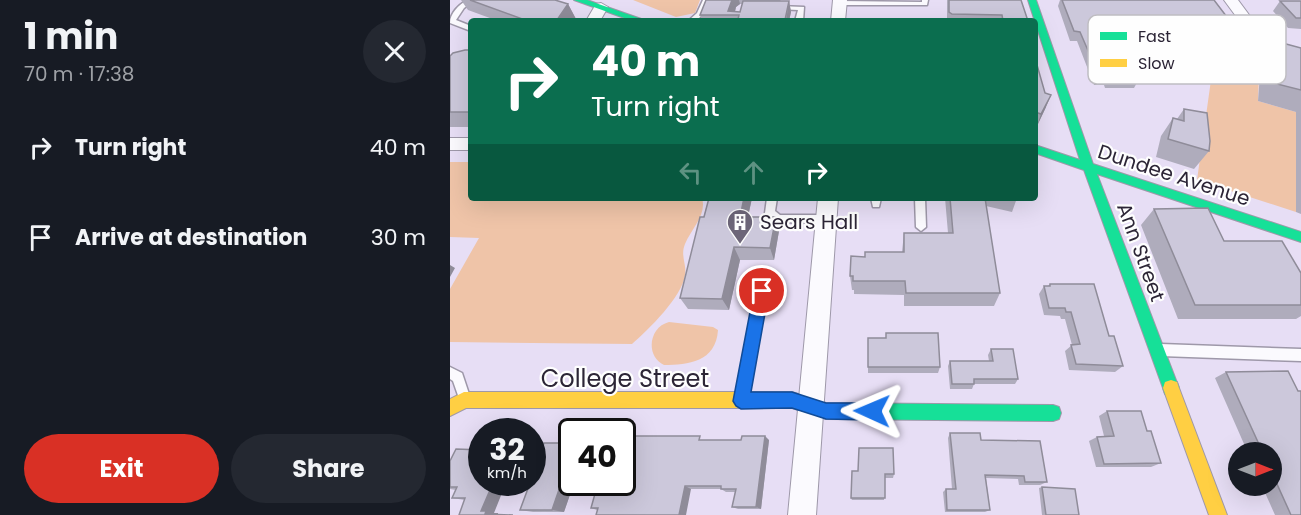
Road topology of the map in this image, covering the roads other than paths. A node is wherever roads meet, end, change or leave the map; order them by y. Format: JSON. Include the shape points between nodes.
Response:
{"nodes":[{"id":1,"x":472,"y":0,"type":"edge"},
{"id":2,"x":578,"y":0,"type":"edge"},
{"id":3,"x":706,"y":0,"type":"edge"},
{"id":4,"x":925,"y":0,"type":"edge"},
{"id":5,"x":1032,"y":0,"type":"edge"},
{"id":6,"x":1231,"y":0,"type":"edge"},
{"id":7,"x":840,"y":2,"type":"edge"},
{"id":8,"x":602,"y":3,"type":"edge"},
{"id":9,"x":802,"y":4,"type":"edge"},
{"id":10,"x":771,"y":8,"type":"edge"},
{"id":11,"x":1242,"y":15,"type":"edge"},
{"id":12,"x":594,"y":18,"type":"edge"},
{"id":13,"x":635,"y":18,"type":"edge"},
{"id":14,"x":695,"y":18,"type":"edge"},
{"id":15,"x":838,"y":18,"type":"edge"},
{"id":16,"x":468,"y":28,"type":"edge"},
{"id":17,"x":450,"y":144,"type":"edge"},
{"id":18,"x":468,"y":144,"type":"edge"},
{"id":19,"x":1038,"y":150,"type":"edge"},
{"id":20,"x":1089,"y":168,"type":"junction"},
{"id":21,"x":772,"y":201,"type":"edge"},
{"id":22,"x":920,"y":201,"type":"edge"},
{"id":23,"x":827,"y":208,"type":"edge"},
{"id":24,"x":921,"y":227,"type":"dead end"},
{"id":25,"x":1301,"y":237,"type":"edge"},
{"id":26,"x":762,"y":291,"type":"dead end"},
{"id":27,"x":1157,"y":350,"type":"junction"},
{"id":28,"x":1301,"y":355,"type":"edge"},
{"id":29,"x":450,"y":373,"type":"edge"},
{"id":30,"x":464,"y":400,"type":"junction"},
{"id":31,"x":741,"y":401,"type":"junction"},
{"id":32,"x":810,"y":405,"type":"junction"},
{"id":33,"x":450,"y":408,"type":"edge"},
{"id":34,"x":1053,"y":413,"type":"dead end"},
{"id":35,"x":802,"y":515,"type":"edge"},
{"id":36,"x":1218,"y":515,"type":"edge"}],
"edges":[{"from":1,"to":16,"type":"lane","via":[[460,7],[452,21]]},
{"from":2,"to":8,"type":"street"},
{"from":3,"to":14,"type":"lane"},
{"from":4,"to":7,"type":"lane","via":[[925,4]]},
{"from":5,"to":20,"type":"street","name":"Ann Street"},
{"from":6,"to":11,"type":"street"},
{"from":7,"to":15,"type":"street"},
{"from":8,"to":12,"type":"street"},
{"from":8,"to":13,"type":"street"},
{"from":9,"to":10,"type":"lane"},
{"from":17,"to":18,"type":"street"},
{"from":19,"to":20,"type":"street","name":"Dundee Avenue"},
{"from":20,"to":25,"type":"street","name":"Dundee Avenue"},
{"from":20,"to":27,"type":"street","name":"Ann Street"},
{"from":21,"to":23,"type":"lane","via":[[770,213],[778,219]]},
{"from":22,"to":24,"type":"lane"},
{"from":23,"to":32,"type":"street"},
{"from":26,"to":31,"type":"lane"},
{"from":27,"to":28,"type":"lane"},
{"from":27,"to":36,"type":"street","name":"Ann Street"},
{"from":29,"to":30,"type":"lane","via":[[458,377]]},
{"from":30,"to":31,"type":"street","name":"College Street"},
{"from":30,"to":33,"type":"street","name":"College Street"},
{"from":31,"to":32,"type":"street","name":"College Street","via":[[792,400]]},
{"from":32,"to":34,"type":"street","name":"College Street","via":[[826,411]]},
{"from":32,"to":35,"type":"street"}]}
